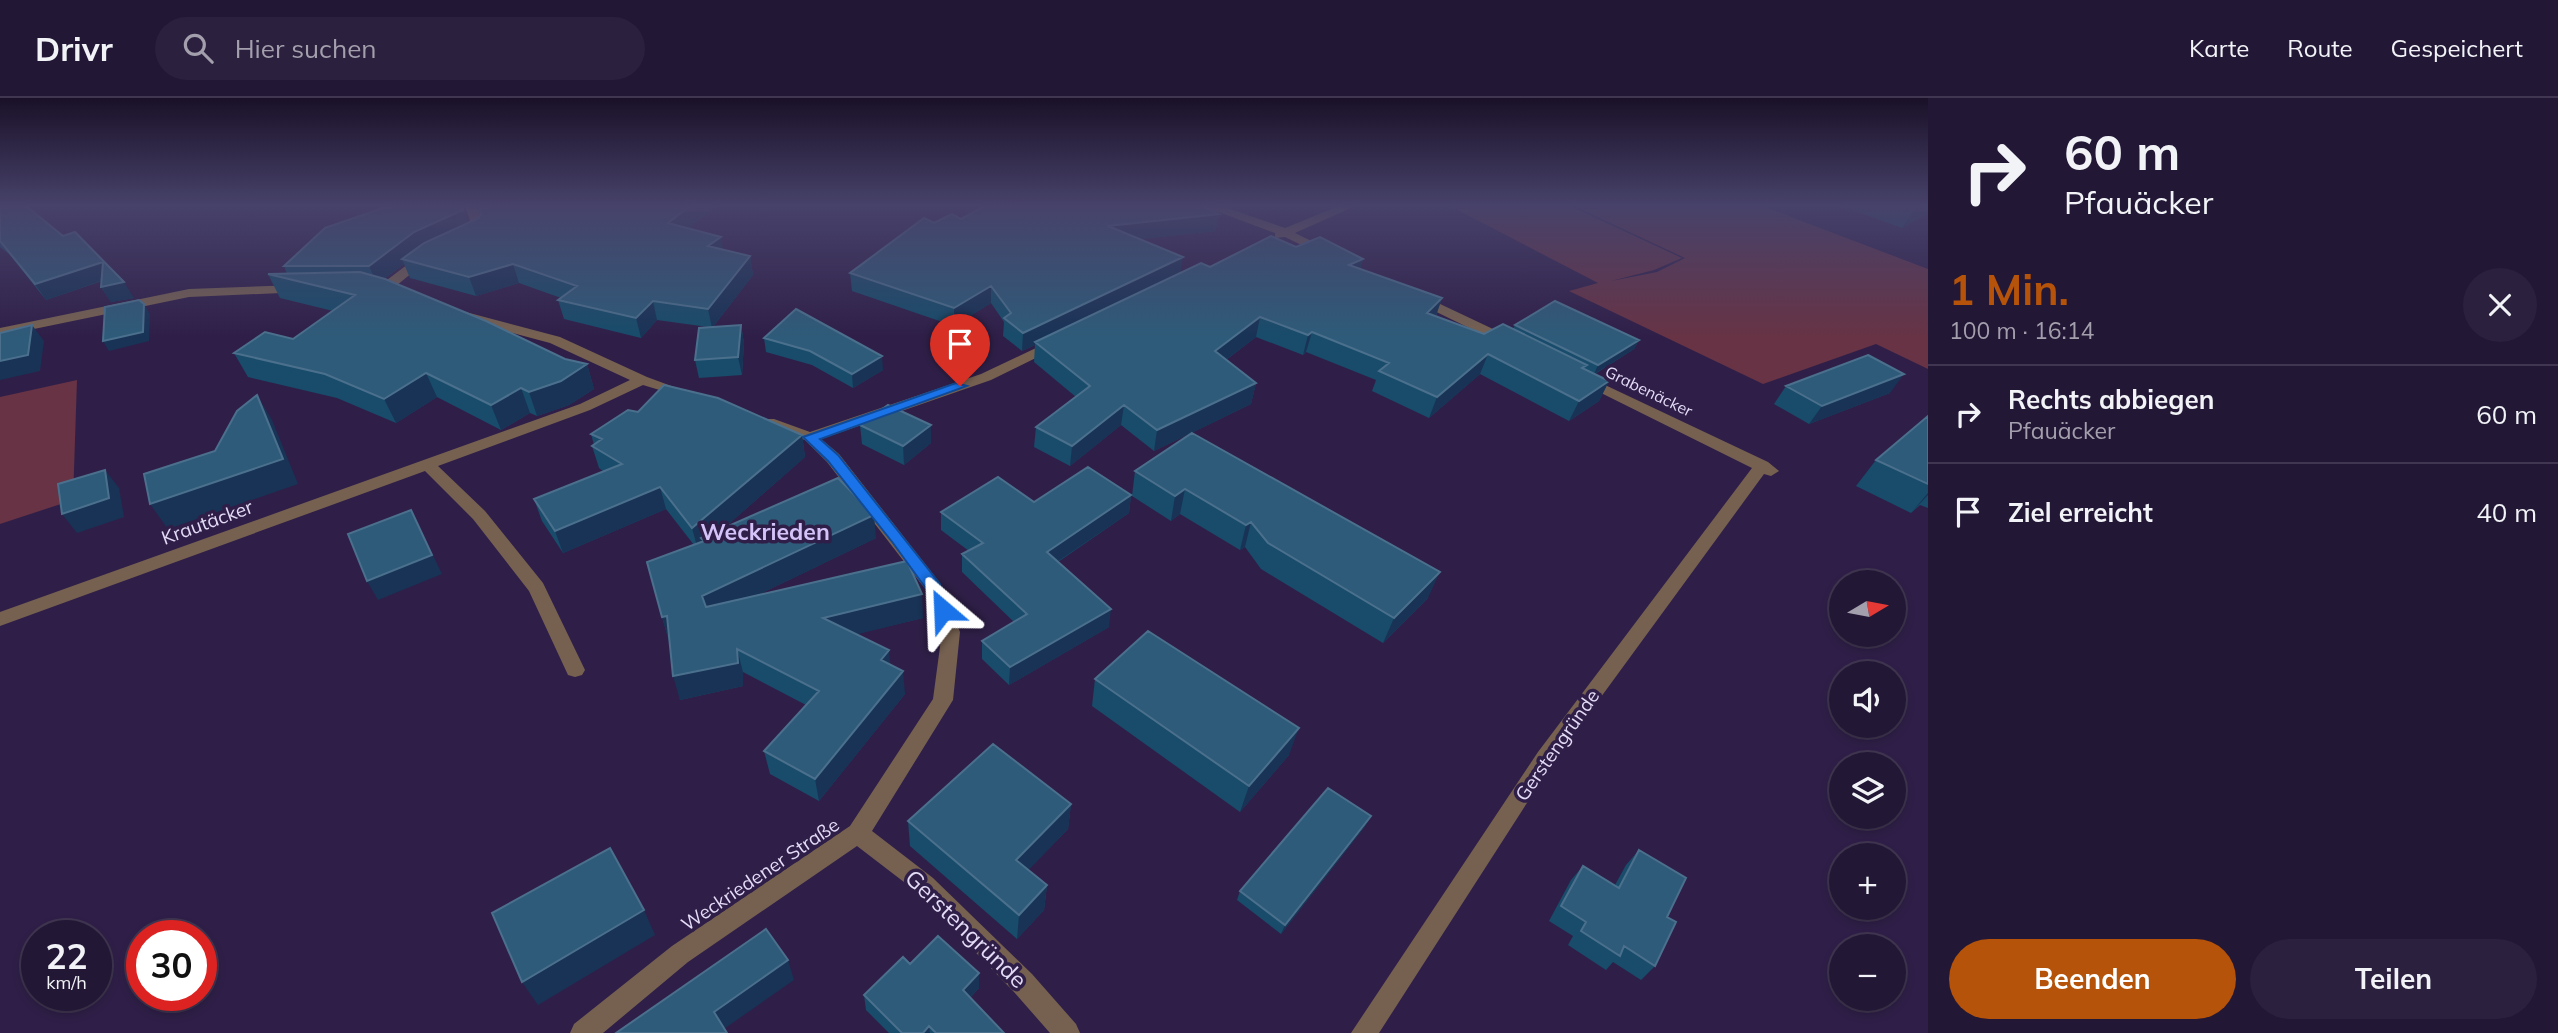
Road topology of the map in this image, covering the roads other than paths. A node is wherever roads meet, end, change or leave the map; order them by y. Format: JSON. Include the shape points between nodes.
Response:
{"nodes":[{"id":1,"x":1320,"y":250,"type":"edge"},
{"id":2,"x":437,"y":251,"type":"edge"},
{"id":3,"x":1346,"y":262,"type":"edge"},
{"id":4,"x":310,"y":289,"type":"edge"},
{"id":5,"x":359,"y":289,"type":"edge"},
{"id":6,"x":380,"y":292,"type":"junction"},
{"id":7,"x":1408,"y":293,"type":"edge"},
{"id":8,"x":407,"y":299,"type":"edge"},
{"id":9,"x":447,"y":310,"type":"edge"},
{"id":10,"x":1,"y":329,"type":"edge"},
{"id":11,"x":1073,"y":335,"type":"edge"},
{"id":12,"x":1519,"y":347,"type":"edge"},
{"id":13,"x":1567,"y":371,"type":"edge"},
{"id":14,"x":642,"y":380,"type":"junction"},
{"id":15,"x":703,"y":400,"type":"edge"},
{"id":16,"x":751,"y":416,"type":"edge"},
{"id":17,"x":810,"y":437,"type":"junction"},
{"id":18,"x":428,"y":464,"type":"junction"},
{"id":19,"x":1767,"y":469,"type":"joint"},
{"id":20,"x":0,"y":618,"type":"edge"},
{"id":21,"x":575,"y":670,"type":"dead end"},
{"id":22,"x":858,"y":833,"type":"junction"},
{"id":23,"x":583,"y":1033,"type":"edge"},
{"id":24,"x":1067,"y":1033,"type":"edge"},
{"id":25,"x":1364,"y":1033,"type":"edge"}],
"edges":[{"from":1,"to":3,"type":"street"},
{"from":2,"to":6,"type":"street"},
{"from":4,"to":10,"type":"street","via":[[189,293]]},
{"from":5,"to":6,"type":"street"},
{"from":6,"to":8,"type":"street"},
{"from":7,"to":12,"type":"street"},
{"from":9,"to":14,"type":"street","via":[[555,340]]},
{"from":11,"to":17,"type":"street","via":[[986,377]]},
{"from":13,"to":19,"type":"street","name":"Grabenäcker"},
{"from":14,"to":15,"type":"street"},
{"from":14,"to":18,"type":"street","name":"Krautäcker","via":[[585,407]]},
{"from":16,"to":17,"type":"street","name":"Weckriedener Straße"},
{"from":17,"to":22,"type":"street","name":"Weckriedener Straße","via":[[833,458],[927,578],[951,632],[943,700]]},
{"from":18,"to":20,"type":"street","name":"Krautäcker"},
{"from":18,"to":21,"type":"street","via":[[478,515],[537,588]]},
{"from":19,"to":25,"type":"street","name":"Gerstengründe","via":[[1545,758]]},
{"from":22,"to":23,"type":"street","name":"Weckriedener Straße","via":[[680,954]]},
{"from":22,"to":24,"type":"street","name":"Gerstengründe","via":[[925,885]]}]}
